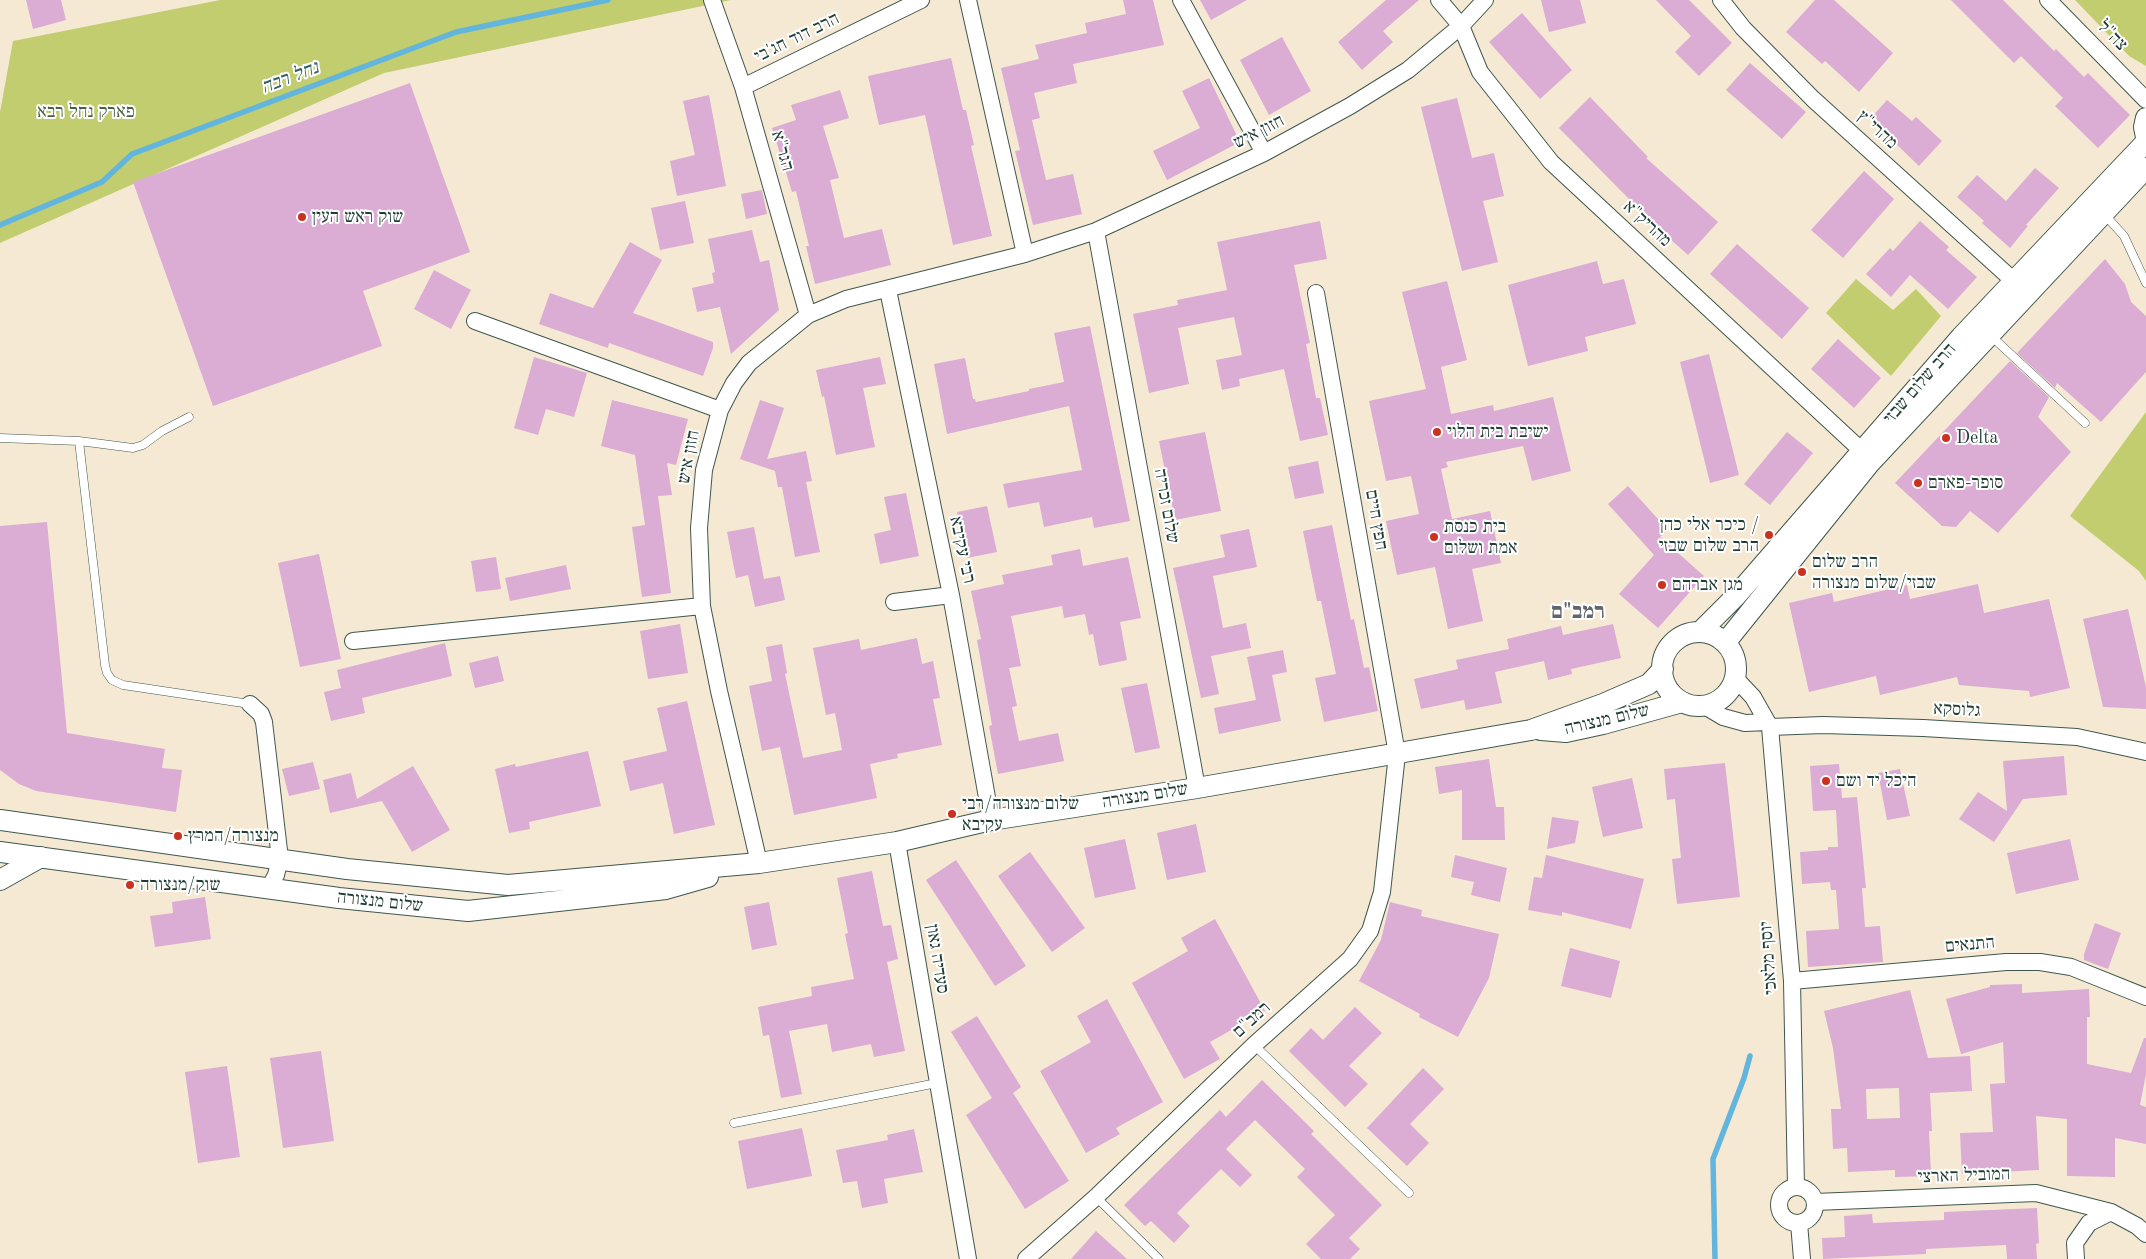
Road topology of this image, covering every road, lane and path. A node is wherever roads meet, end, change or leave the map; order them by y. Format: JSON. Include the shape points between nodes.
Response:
{"nodes":[{"id":1,"x":712,"y":0,"type":"edge"},
{"id":2,"x":921,"y":0,"type":"edge"},
{"id":3,"x":968,"y":0,"type":"edge"},
{"id":4,"x":1181,"y":0,"type":"edge"},
{"id":5,"x":1439,"y":0,"type":"edge"},
{"id":6,"x":1485,"y":0,"type":"edge"},
{"id":7,"x":1720,"y":0,"type":"edge"},
{"id":8,"x":2048,"y":0,"type":"edge"},
{"id":9,"x":1461,"y":26,"type":"junction"},
{"id":10,"x":744,"y":86,"type":"junction"},
{"id":11,"x":2146,"y":100,"type":"edge"},
{"id":12,"x":2146,"y":118,"type":"edge"},
{"id":13,"x":2146,"y":136,"type":"edge"},
{"id":14,"x":2146,"y":142,"type":"edge"},
{"id":15,"x":1264,"y":154,"type":"junction"},
{"id":16,"x":2146,"y":168,"type":"edge"},
{"id":17,"x":2104,"y":213,"type":"junction"},
{"id":18,"x":1096,"y":231,"type":"junction"},
{"id":19,"x":1025,"y":254,"type":"junction"},
{"id":20,"x":2015,"y":282,"type":"junction"},
{"id":21,"x":2146,"y":283,"type":"edge"},
{"id":22,"x":888,"y":290,"type":"junction"},
{"id":23,"x":1316,"y":293,"type":"dead end"},
{"id":24,"x":808,"y":315,"type":"junction"},
{"id":25,"x":475,"y":320,"type":"dead end"},
{"id":26,"x":1990,"y":335,"type":"junction"},
{"id":27,"x":720,"y":410,"type":"junction"},
{"id":28,"x":189,"y":417,"type":"dead end"},
{"id":29,"x":2085,"y":424,"type":"dead end"},
{"id":30,"x":0,"y":438,"type":"edge"},
{"id":31,"x":79,"y":441,"type":"junction"},
{"id":32,"x":1862,"y":451,"type":"junction"},
{"id":33,"x":951,"y":595,"type":"junction"},
{"id":34,"x":894,"y":602,"type":"dead end"},
{"id":35,"x":702,"y":606,"type":"junction"},
{"id":36,"x":1700,"y":632,"type":"junction"},
{"id":37,"x":353,"y":640,"type":"dead end"},
{"id":38,"x":1725,"y":643,"type":"junction"},
{"id":39,"x":1663,"y":668,"type":"junction"},
{"id":40,"x":1735,"y":678,"type":"junction"},
{"id":41,"x":1682,"y":702,"type":"junction"},
{"id":42,"x":250,"y":704,"type":"joint"},
{"id":43,"x":1703,"y":705,"type":"junction"},
{"id":44,"x":1768,"y":725,"type":"junction"},
{"id":45,"x":1531,"y":730,"type":"junction"},
{"id":46,"x":2146,"y":752,"type":"edge"},
{"id":47,"x":1397,"y":754,"type":"junction"},
{"id":48,"x":1197,"y":788,"type":"junction"},
{"id":49,"x":3,"y":819,"type":"edge"},
{"id":50,"x":990,"y":820,"type":"junction"},
{"id":51,"x":897,"y":842,"type":"junction"},
{"id":52,"x":0,"y":852,"type":"edge"},
{"id":53,"x":41,"y":857,"type":"junction"},
{"id":54,"x":280,"y":859,"type":"junction"},
{"id":55,"x":759,"y":863,"type":"junction"},
{"id":56,"x":0,"y":880,"type":"edge"},
{"id":57,"x":269,"y":888,"type":"junction"},
{"id":58,"x":1792,"y":981,"type":"junction"},
{"id":59,"x":2146,"y":997,"type":"edge"},
{"id":60,"x":1254,"y":1045,"type":"junction"},
{"id":61,"x":937,"y":1083,"type":"junction"},
{"id":62,"x":734,"y":1123,"type":"dead end"},
{"id":63,"x":1796,"y":1187,"type":"junction"},
{"id":64,"x":1409,"y":1193,"type":"dead end"},
{"id":65,"x":1096,"y":1197,"type":"junction"},
{"id":66,"x":1815,"y":1202,"type":"junction"},
{"id":67,"x":2111,"y":1212,"type":"junction"},
{"id":68,"x":1799,"y":1223,"type":"junction"},
{"id":69,"x":2146,"y":1234,"type":"edge"},
{"id":70,"x":968,"y":1259,"type":"edge"},
{"id":71,"x":1026,"y":1259,"type":"edge"},
{"id":72,"x":1158,"y":1259,"type":"edge"},
{"id":73,"x":1802,"y":1259,"type":"edge"},
{"id":74,"x":2076,"y":1259,"type":"edge"}],
"edges":[{"from":1,"to":10,"type":"street","name":"הגר\"א"},
{"from":2,"to":10,"type":"street","name":"הרב דוד חג'בי"},
{"from":3,"to":19,"type":"street"},
{"from":4,"to":15,"type":"street"},
{"from":5,"to":9,"type":"street","name":"מהריק\"א"},
{"from":6,"to":9,"type":"street","name":"חזון איש"},
{"from":7,"to":20,"type":"street","name":"מהרי\"ץ","via":[[1813,99]]},
{"from":8,"to":11,"type":"street","name":"צה\"ל"},
{"from":9,"to":15,"type":"street","name":"חזון איש","via":[[1408,70]]},
{"from":9,"to":32,"type":"street","name":"מהריק\"א","via":[[1480,72],[1551,162]]},
{"from":10,"to":24,"type":"street","name":"הגר\"א"},
{"from":12,"to":13,"type":"street"},
{"from":14,"to":20,"type":"street","name":"הרב שלום שבזי"},
{"from":15,"to":18,"type":"street","name":"חזון איש"},
{"from":16,"to":17,"type":"street","name":"הרב שלום שבזי"},
{"from":17,"to":21,"type":"lane","via":[[2124,236]]},
{"from":17,"to":26,"type":"street","name":"הרב שלום שבזי"},
{"from":18,"to":19,"type":"street","name":"חזון איש"},
{"from":18,"to":48,"type":"street","name":"שלום זכריה"},
{"from":19,"to":22,"type":"street","name":"חזון איש"},
{"from":20,"to":32,"type":"street","name":"הרב שלום שבזי","via":[[1961,337]]},
{"from":22,"to":24,"type":"street","name":"חזון איש","via":[[846,299]]},
{"from":22,"to":33,"type":"street","name":"רבי עקיבא"},
{"from":23,"to":47,"type":"street","name":"חפץ חיים"},
{"from":24,"to":27,"type":"street","name":"חזון איש","via":[[749,363]]},
{"from":25,"to":27,"type":"street"},
{"from":26,"to":29,"type":"lane"},
{"from":26,"to":38,"type":"street","name":"הרב שלום שבזי","via":[[1869,464]]},
{"from":27,"to":35,"type":"street","name":"חזון איש","via":[[704,470],[699,528]]},
{"from":28,"to":31,"type":"lane","via":[[133,448]]},
{"from":30,"to":31,"type":"lane"},
{"from":31,"to":42,"type":"lane","via":[[107,673],[112,680],[123,685]]},
{"from":32,"to":36,"type":"street","name":"הרב שלום שבזי","via":[[1736,596]]},
{"from":33,"to":34,"type":"street"},
{"from":33,"to":50,"type":"street","name":"רבי עקיבא"},
{"from":35,"to":37,"type":"street"},
{"from":35,"to":55,"type":"street","name":"חזון איש"},
{"from":36,"to":38,"type":"street"},
{"from":36,"to":39,"type":"street","via":[[1677,640],[1667,652]]},
{"from":38,"to":40,"type":"street","via":[[1734,656]]},
{"from":39,"to":41,"type":"street","via":[[1665,682]]},
{"from":39,"to":45,"type":"street","name":"שלום מנצורה","via":[[1649,684]]},
{"from":40,"to":43,"type":"street","via":[[1721,700]]},
{"from":40,"to":44,"type":"street","via":[[1753,697]]},
{"from":41,"to":43,"type":"street"},
{"from":41,"to":45,"type":"street","name":"שלום מנצורה","via":[[1566,732]]},
{"from":42,"to":54,"type":"street","via":[[262,714],[264,722]]},
{"from":43,"to":44,"type":"street","name":"גלוסקא","via":[[1723,717]]},
{"from":44,"to":46,"type":"street","name":"גלוסקא","via":[[1823,724],[2077,737]]},
{"from":44,"to":58,"type":"street","name":"יוסף מלאכי"},
{"from":45,"to":47,"type":"street","name":"שלום מנצורה"},
{"from":47,"to":48,"type":"street","name":"שלום מנצורה"},
{"from":47,"to":60,"type":"street","name":"רמב\"ם","via":[[1382,892],[1370,931],[1350,959]]},
{"from":48,"to":50,"type":"street","name":"שלום מנצורה"},
{"from":49,"to":54,"type":"street","name":"שלום מנצורה"},
{"from":50,"to":51,"type":"street","name":"שלום מנצורה"},
{"from":51,"to":55,"type":"street","name":"שלום מנצורה"},
{"from":51,"to":61,"type":"street","name":"סעדיה גאון"},
{"from":52,"to":53,"type":"street","name":"שלום מנצורה"},
{"from":53,"to":56,"type":"street"},
{"from":53,"to":57,"type":"street","name":"שלום מנצורה"},
{"from":54,"to":55,"type":"street","name":"שלום מנצורה","via":[[508,885]]},
{"from":54,"to":57,"type":"street"},
{"from":55,"to":57,"type":"street","name":"שלום מנצורה","via":[[666,889],[468,911]]},
{"from":58,"to":59,"type":"street","name":"התנאים","via":[[2006,962],[2040,962],[2071,967]]},
{"from":58,"to":63,"type":"street","name":"יוסף מלאכי"},
{"from":60,"to":64,"type":"lane"},
{"from":60,"to":65,"type":"street","name":"רמב\"ם"},
{"from":61,"to":62,"type":"lane"},
{"from":61,"to":70,"type":"street","name":"סעדיה גאון"},
{"from":63,"to":66,"type":"street","via":[[1809,1191]]},
{"from":63,"to":68,"type":"street","via":[[1784,1193],[1780,1208],[1786,1219]]},
{"from":65,"to":71,"type":"street","name":"רמב\"ם"},
{"from":65,"to":72,"type":"lane"},
{"from":66,"to":67,"type":"street","name":"המוביל הארצי","via":[[2036,1193]]},
{"from":66,"to":68,"type":"street","via":[[1814,1213]]},
{"from":67,"to":69,"type":"street","name":"המוביל הארצי"},
{"from":67,"to":74,"type":"street","via":[[2089,1223],[2075,1242]]},
{"from":68,"to":73,"type":"street"}]}
